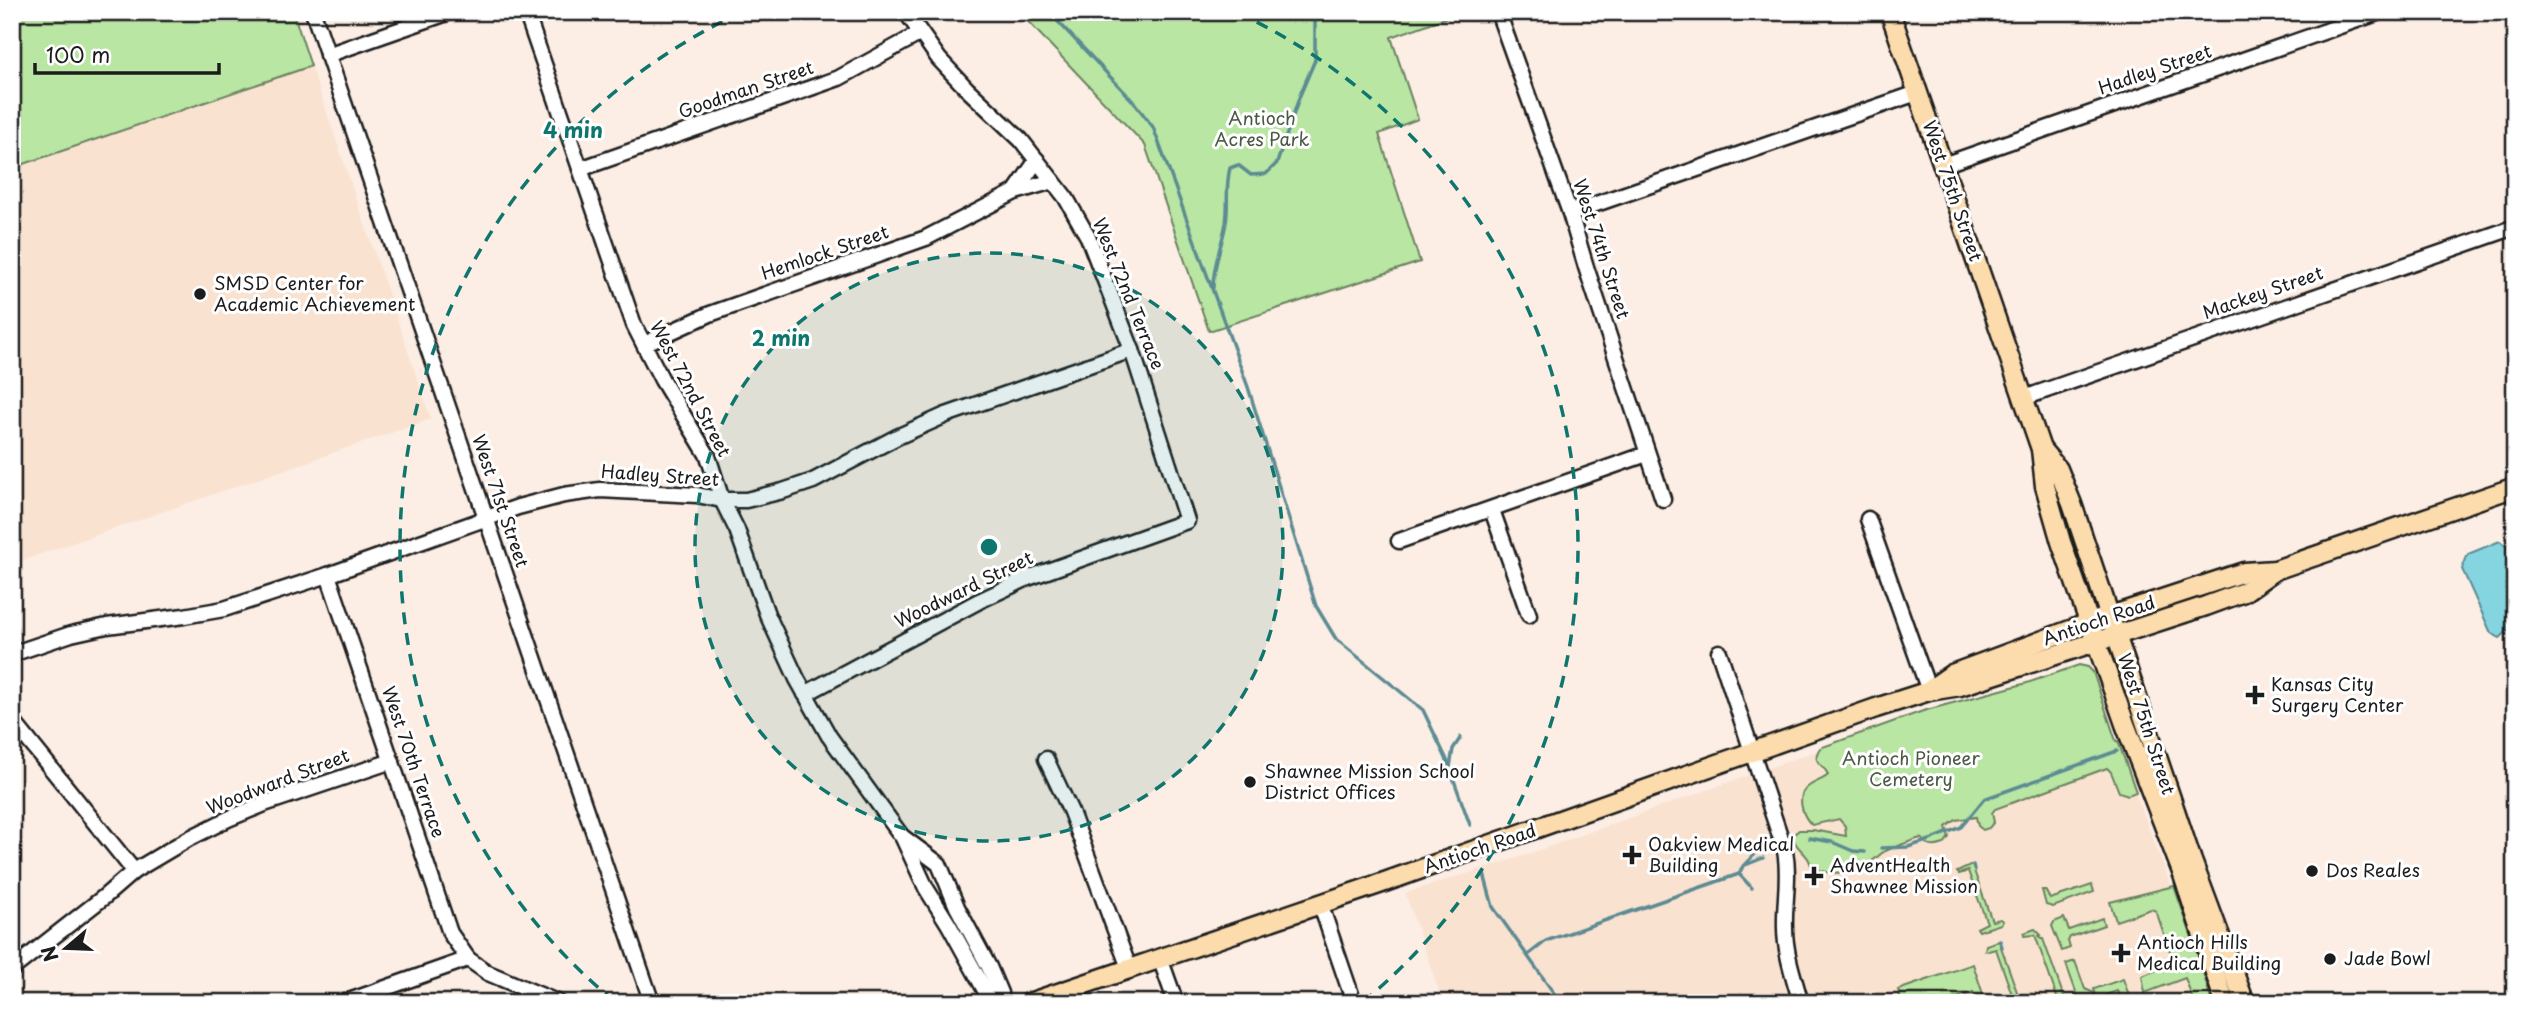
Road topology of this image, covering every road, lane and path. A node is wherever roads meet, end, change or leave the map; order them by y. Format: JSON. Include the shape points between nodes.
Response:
{"nodes":[{"id":1,"x":313,"y":12,"type":"edge"},
{"id":2,"x":450,"y":12,"type":"edge"},
{"id":3,"x":526,"y":12,"type":"edge"},
{"id":4,"x":906,"y":12,"type":"edge"},
{"id":5,"x":1498,"y":12,"type":"edge"},
{"id":6,"x":1890,"y":12,"type":"edge"},
{"id":7,"x":2380,"y":12,"type":"edge"},
{"id":8,"x":919,"y":34,"type":"junction"},
{"id":9,"x":327,"y":55,"type":"junction"},
{"id":10,"x":1917,"y":93,"type":"junction"},
{"id":11,"x":1037,"y":160,"type":"junction"},
{"id":12,"x":1943,"y":165,"type":"junction"},
{"id":13,"x":580,"y":169,"type":"junction"},
{"id":14,"x":1054,"y":181,"type":"junction"},
{"id":15,"x":1015,"y":192,"type":"junction"},
{"id":16,"x":1570,"y":214,"type":"junction"},
{"id":17,"x":2515,"y":227,"type":"edge"},
{"id":18,"x":644,"y":344,"type":"junction"},
{"id":19,"x":1132,"y":350,"type":"junction"},
{"id":20,"x":2024,"y":398,"type":"junction"},
{"id":21,"x":2041,"y":449,"type":"junction"},
{"id":22,"x":1647,"y":454,"type":"junction"},
{"id":23,"x":2515,"y":487,"type":"edge"},
{"id":24,"x":1663,"y":499,"type":"dead end"},
{"id":25,"x":722,"y":500,"type":"junction"},
{"id":26,"x":1492,"y":510,"type":"junction"},
{"id":27,"x":486,"y":519,"type":"junction"},
{"id":28,"x":1868,"y":519,"type":"dead end"},
{"id":29,"x":1187,"y":522,"type":"joint"},
{"id":30,"x":1399,"y":541,"type":"dead end"},
{"id":31,"x":2275,"y":570,"type":"junction"},
{"id":32,"x":328,"y":575,"type":"junction"},
{"id":33,"x":1529,"y":615,"type":"dead end"},
{"id":34,"x":2111,"y":616,"type":"junction"},
{"id":35,"x":2089,"y":624,"type":"junction"},
{"id":36,"x":2117,"y":635,"type":"junction"},
{"id":37,"x":2096,"y":642,"type":"junction"},
{"id":38,"x":1719,"y":652,"type":"dead end"},
{"id":39,"x":12,"y":654,"type":"edge"},
{"id":40,"x":1929,"y":691,"type":"junction"},
{"id":41,"x":805,"y":694,"type":"junction"},
{"id":42,"x":12,"y":720,"type":"edge"},
{"id":43,"x":1751,"y":751,"type":"junction"},
{"id":44,"x":1046,"y":759,"type":"dead end"},
{"id":45,"x":392,"y":761,"type":"junction"},
{"id":46,"x":903,"y":838,"type":"junction"},
{"id":47,"x":134,"y":871,"type":"junction"},
{"id":48,"x":1320,"y":903,"type":"junction"},
{"id":49,"x":468,"y":958,"type":"junction"},
{"id":50,"x":1160,"y":958,"type":"junction"},
{"id":51,"x":1129,"y":968,"type":"junction"},
{"id":52,"x":12,"y":969,"type":"edge"},
{"id":53,"x":343,"y":1003,"type":"edge"},
{"id":54,"x":559,"y":1003,"type":"edge"},
{"id":55,"x":652,"y":1003,"type":"edge"},
{"id":56,"x":992,"y":1003,"type":"edge"},
{"id":57,"x":1000,"y":1003,"type":"edge"},
{"id":58,"x":1029,"y":1003,"type":"edge"},
{"id":59,"x":1176,"y":1003,"type":"edge"},
{"id":60,"x":1354,"y":1003,"type":"edge"},
{"id":61,"x":1801,"y":1003,"type":"edge"},
{"id":62,"x":2225,"y":1003,"type":"edge"},
{"id":63,"x":2245,"y":1003,"type":"edge"}],
"edges":[{"from":1,"to":9,"type":"street","name":"West 71st Street"},
{"from":2,"to":9,"type":"street"},
{"from":3,"to":13,"type":"street","name":"West 72nd Street"},
{"from":4,"to":8,"type":"street","name":"West 72nd Terrace"},
{"from":5,"to":16,"type":"street","name":"West 74th Street"},
{"from":6,"to":10,"type":"main road","name":"West 75th Street"},
{"from":7,"to":12,"type":"street","name":"Hadley Street"},
{"from":8,"to":11,"type":"street","name":"West 72nd Terrace"},
{"from":8,"to":13,"type":"street","name":"Goodman Street","via":[[839,78]]},
{"from":9,"to":27,"type":"street","name":"West 71st Street"},
{"from":10,"to":12,"type":"main road","name":"West 75th Street"},
{"from":10,"to":16,"type":"street"},
{"from":11,"to":14,"type":"street","name":"West 72nd Terrace"},
{"from":11,"to":15,"type":"street","name":"Hemlock Street"},
{"from":12,"to":20,"type":"main road","name":"West 75th Street"},
{"from":13,"to":18,"type":"street","name":"West 72nd Street"},
{"from":14,"to":15,"type":"street","name":"Hemlock Street"},
{"from":14,"to":19,"type":"street","name":"West 72nd Terrace","via":[[1087,237]]},
{"from":15,"to":18,"type":"street","name":"Hemlock Street","via":[[926,238],[710,314]]},
{"from":16,"to":22,"type":"street","name":"West 74th Street"},
{"from":17,"to":20,"type":"street","name":"Mackey Street"},
{"from":18,"to":25,"type":"street","name":"West 72nd Street","via":[[708,456]]},
{"from":19,"to":25,"type":"street","name":"Hadley Street","via":[[946,415],[783,492]]},
{"from":19,"to":29,"type":"street","name":"West 72nd Terrace"},
{"from":20,"to":21,"type":"main road","name":"West 75th Street"},
{"from":21,"to":34,"type":"main road","name":"West 75th Street","via":[[2058,470]]},
{"from":21,"to":35,"type":"main road","name":"West 75th Street","via":[[2045,486]]},
{"from":22,"to":24,"type":"street","name":"West 74th Street"},
{"from":22,"to":26,"type":"street"},
{"from":23,"to":31,"type":"main road","name":"Antioch Road"},
{"from":25,"to":27,"type":"street","name":"Hadley Street","via":[[600,490],[542,500]]},
{"from":25,"to":41,"type":"street","name":"West 72nd Street"},
{"from":26,"to":30,"type":"street"},
{"from":26,"to":33,"type":"street"},
{"from":27,"to":32,"type":"street","name":"Hadley Street"},
{"from":27,"to":55,"type":"street","name":"West 71st Street"},
{"from":28,"to":40,"type":"street"},
{"from":29,"to":41,"type":"street","name":"Woodward Street","via":[[1008,587]]},
{"from":31,"to":34,"type":"main road","name":"Antioch Road","via":[[2244,572]]},
{"from":31,"to":36,"type":"main road","name":"Antioch Road","via":[[2244,592]]},
{"from":32,"to":39,"type":"street","name":"Hadley Street","via":[[224,609],[107,626]]},
{"from":32,"to":45,"type":"street","name":"West 70th Terrace"},
{"from":34,"to":35,"type":"main road","name":"Antioch Road"},
{"from":34,"to":36,"type":"main road","name":"West 75th Street"},
{"from":35,"to":37,"type":"main road","name":"West 75th Street"},
{"from":35,"to":40,"type":"main road","name":"Antioch Road","via":[[1952,674]]},
{"from":36,"to":37,"type":"main road","name":"Antioch Road"},
{"from":36,"to":63,"type":"main road","name":"West 75th Street"},
{"from":37,"to":40,"type":"main road","name":"Antioch Road","via":[[1959,686]]},
{"from":37,"to":62,"type":"main road","name":"West 75th Street","via":[[2182,872]]},
{"from":38,"to":43,"type":"street"},
{"from":40,"to":43,"type":"main road","name":"Antioch Road"},
{"from":41,"to":46,"type":"street","name":"West 72nd Street","via":[[836,746]]},
{"from":42,"to":47,"type":"street"},
{"from":43,"to":48,"type":"main road","name":"Antioch Road"},
{"from":43,"to":61,"type":"street","via":[[1785,851],[1786,946]]},
{"from":44,"to":51,"type":"street","via":[[1071,812]]},
{"from":45,"to":47,"type":"street","name":"Woodward Street","via":[[228,818]]},
{"from":45,"to":49,"type":"street","name":"West 70th Terrace","via":[[450,933]]},
{"from":46,"to":56,"type":"street","name":"West 72nd Street"},
{"from":46,"to":57,"type":"street","name":"West 72nd Street","via":[[939,864],[989,967]]},
{"from":47,"to":52,"type":"street","name":"Woodward Street"},
{"from":48,"to":50,"type":"main road","name":"Antioch Road"},
{"from":48,"to":60,"type":"street"},
{"from":49,"to":53,"type":"street"},
{"from":49,"to":54,"type":"street","via":[[488,973]]},
{"from":50,"to":51,"type":"main road","name":"Antioch Road"},
{"from":50,"to":59,"type":"street"},
{"from":51,"to":58,"type":"main road","name":"Antioch Road"}]}
